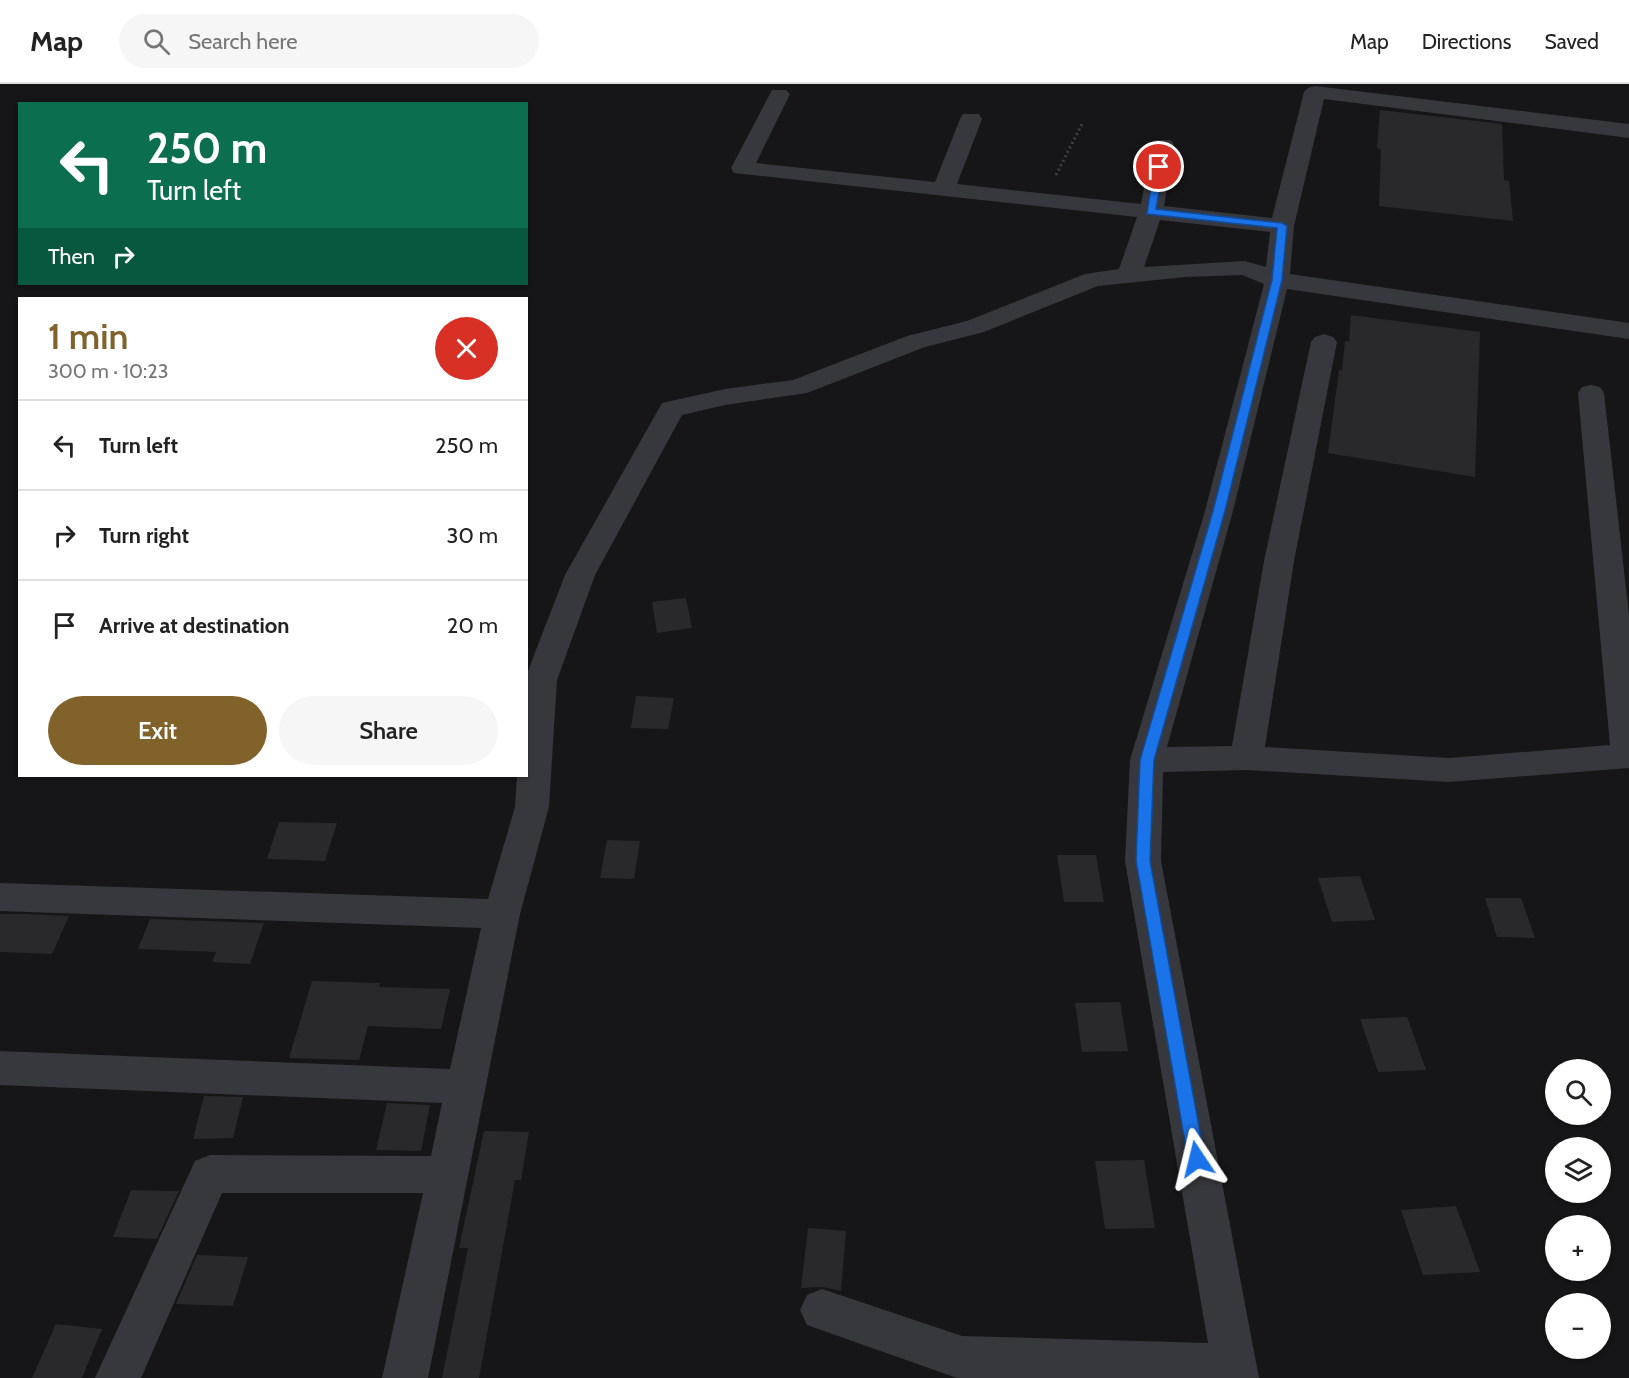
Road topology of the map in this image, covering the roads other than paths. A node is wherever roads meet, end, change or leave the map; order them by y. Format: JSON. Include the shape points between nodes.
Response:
{"nodes":[{"id":1,"x":1317,"y":88,"type":"edge"},
{"id":2,"x":780,"y":94,"type":"dead end"},
{"id":3,"x":971,"y":119,"type":"dead end"},
{"id":4,"x":1629,"y":131,"type":"edge"},
{"id":5,"x":1163,"y":145,"type":"dead end"},
{"id":6,"x":943,"y":190,"type":"junction"},
{"id":7,"x":1151,"y":212,"type":"junction"},
{"id":8,"x":1282,"y":226,"type":"junction"},
{"id":9,"x":1130,"y":275,"type":"junction"},
{"id":10,"x":1277,"y":280,"type":"junction"},
{"id":11,"x":1629,"y":331,"type":"edge"},
{"id":12,"x":1324,"y":342,"type":"dead end"},
{"id":13,"x":1591,"y":393,"type":"dead end"},
{"id":14,"x":1629,"y":756,"type":"edge"},
{"id":15,"x":1247,"y":758,"type":"junction"},
{"id":16,"x":1147,"y":760,"type":"junction"},
{"id":17,"x":0,"y":897,"type":"edge"},
{"id":18,"x":502,"y":914,"type":"junction"},
{"id":19,"x":0,"y":1068,"type":"edge"},
{"id":20,"x":464,"y":1087,"type":"junction"},
{"id":21,"x":447,"y":1174,"type":"junction"},
{"id":22,"x":822,"y":1310,"type":"dead end"},
{"id":23,"x":1235,"y":1372,"type":"edge"},
{"id":24,"x":118,"y":1378,"type":"edge"},
{"id":25,"x":405,"y":1378,"type":"edge"}],
"edges":[{"from":1,"to":4,"type":"street"},
{"from":1,"to":8,"type":"street"},
{"from":2,"to":6,"type":"street","via":[[742,168]]},
{"from":3,"to":6,"type":"street"},
{"from":5,"to":7,"type":"street"},
{"from":6,"to":7,"type":"street"},
{"from":7,"to":8,"type":"street"},
{"from":7,"to":9,"type":"street"},
{"from":8,"to":10,"type":"street"},
{"from":9,"to":10,"type":"street","via":[[1245,268]]},
{"from":9,"to":18,"type":"street","via":[[1094,279],[975,327],[916,341],[798,387],[672,409],[580,575],[541,680],[532,807]]},
{"from":10,"to":11,"type":"street"},
{"from":10,"to":16,"type":"street","via":[[1219,511]]},
{"from":12,"to":15,"type":"street","via":[[1279,561]]},
{"from":13,"to":14,"type":"street"},
{"from":14,"to":15,"type":"street","via":[[1449,770]]},
{"from":15,"to":16,"type":"street"},
{"from":16,"to":23,"type":"street","via":[[1143,861]]},
{"from":17,"to":18,"type":"street"},
{"from":18,"to":20,"type":"street"},
{"from":19,"to":20,"type":"street"},
{"from":20,"to":21,"type":"street"},
{"from":21,"to":24,"type":"street","via":[[210,1174]]},
{"from":21,"to":25,"type":"street"},
{"from":22,"to":23,"type":"street","via":[[962,1358]]}]}
